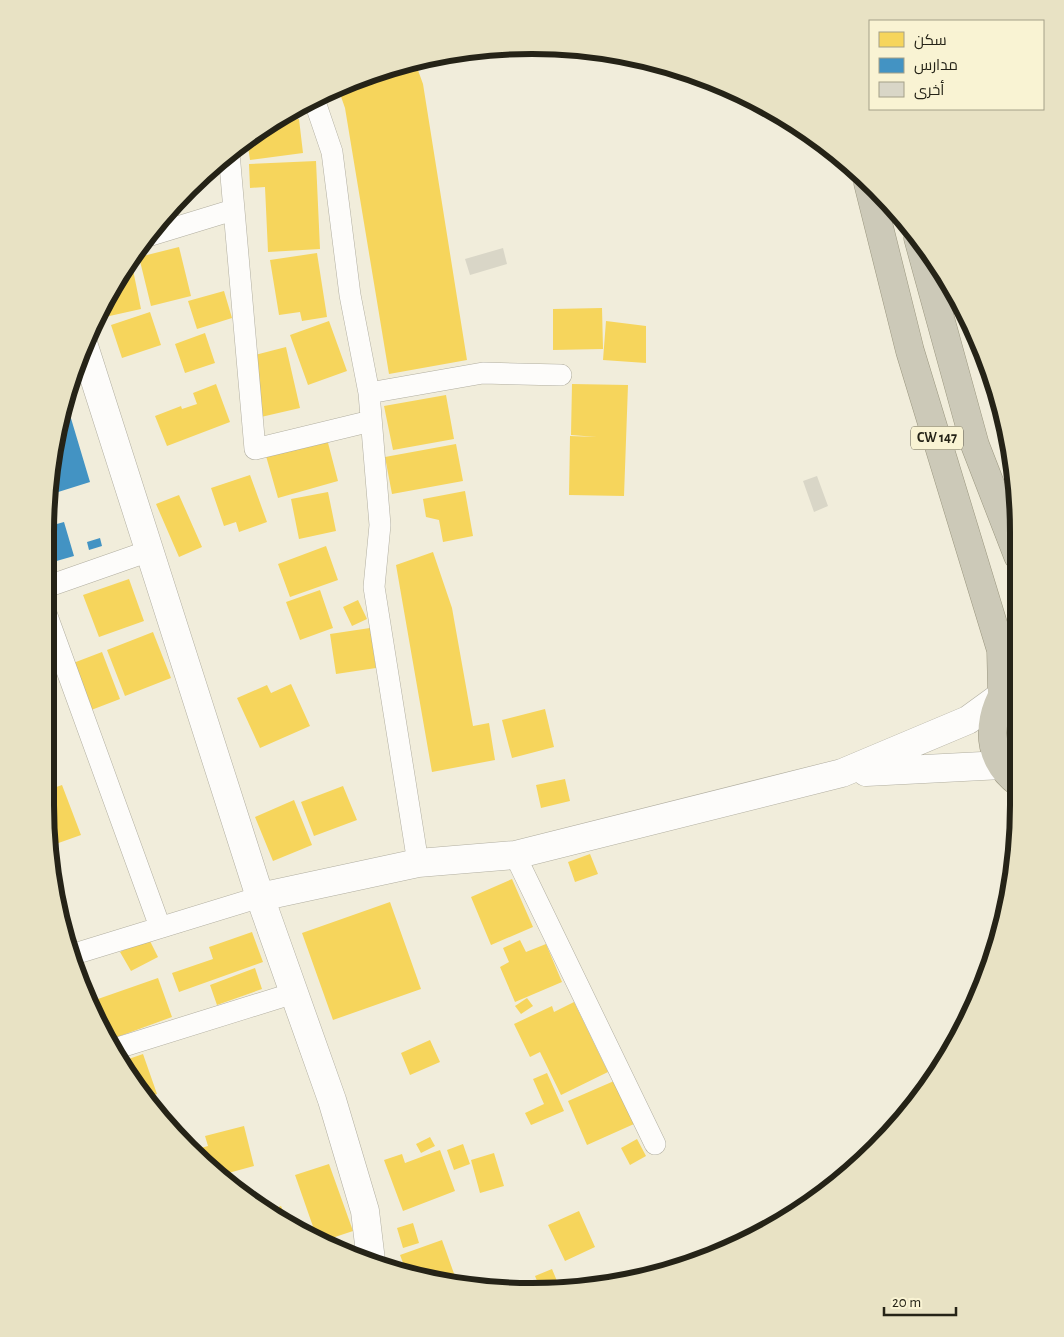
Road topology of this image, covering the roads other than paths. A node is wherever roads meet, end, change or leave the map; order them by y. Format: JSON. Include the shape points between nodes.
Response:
{"nodes":[{"id":1,"x":316,"y":105,"type":"edge"},
{"id":2,"x":229,"y":163,"type":"edge"},
{"id":3,"x":871,"y":195,"type":"edge"},
{"id":4,"x":233,"y":210,"type":"junction"},
{"id":5,"x":160,"y":232,"type":"edge"},
{"id":6,"x":923,"y":257,"type":"edge"},
{"id":7,"x":87,"y":356,"type":"edge"},
{"id":8,"x":562,"y":375,"type":"dead end"},
{"id":9,"x":369,"y":393,"type":"junction"},
{"id":10,"x":372,"y":421,"type":"junction"},
{"id":11,"x":1010,"y":535,"type":"edge"},
{"id":12,"x":149,"y":551,"type":"junction"},
{"id":13,"x":54,"y":584,"type":"edge"},
{"id":14,"x":54,"y":635,"type":"edge"},
{"id":15,"x":1007,"y":688,"type":"edge"},
{"id":16,"x":842,"y":773,"type":"junction"},
{"id":17,"x":1010,"y":774,"type":"edge"},
{"id":18,"x":1010,"y":779,"type":"edge"},
{"id":19,"x":515,"y":856,"type":"junction"},
{"id":20,"x":418,"y":863,"type":"junction"},
{"id":21,"x":260,"y":897,"type":"junction"},
{"id":22,"x":160,"y":927,"type":"junction"},
{"id":23,"x":77,"y":952,"type":"edge"},
{"id":24,"x":294,"y":993,"type":"junction"},
{"id":25,"x":120,"y":1047,"type":"edge"},
{"id":26,"x":655,"y":1144,"type":"dead end"},
{"id":27,"x":370,"y":1255,"type":"edge"}],
"edges":[{"from":1,"to":9,"type":"street","via":[[332,152],[350,295]]},
{"from":2,"to":4,"type":"street"},
{"from":3,"to":15,"type":"highway","number":"CW 147","via":[[910,351],[1001,650]]},
{"from":4,"to":5,"type":"street"},
{"from":4,"to":10,"type":"street","via":[[255,449]]},
{"from":6,"to":11,"type":"highway","number":"CW 147","via":[[975,445]]},
{"from":7,"to":12,"type":"street"},
{"from":8,"to":9,"type":"street","via":[[483,373]]},
{"from":9,"to":10,"type":"street"},
{"from":10,"to":20,"type":"street","via":[[380,525],[374,587]]},
{"from":12,"to":13,"type":"street"},
{"from":12,"to":21,"type":"street"},
{"from":14,"to":22,"type":"street"},
{"from":15,"to":16,"type":"street","via":[[968,720]]},
{"from":15,"to":17,"type":"highway","via":[[994,712],[992,730],[995,748]]},
{"from":16,"to":18,"type":"street"},
{"from":16,"to":19,"type":"street"},
{"from":19,"to":20,"type":"street"},
{"from":19,"to":26,"type":"street"},
{"from":20,"to":21,"type":"street"},
{"from":21,"to":22,"type":"street"},
{"from":21,"to":24,"type":"street"},
{"from":22,"to":23,"type":"street"},
{"from":24,"to":25,"type":"street"},
{"from":24,"to":27,"type":"street","via":[[332,1100],[365,1210]]}]}
